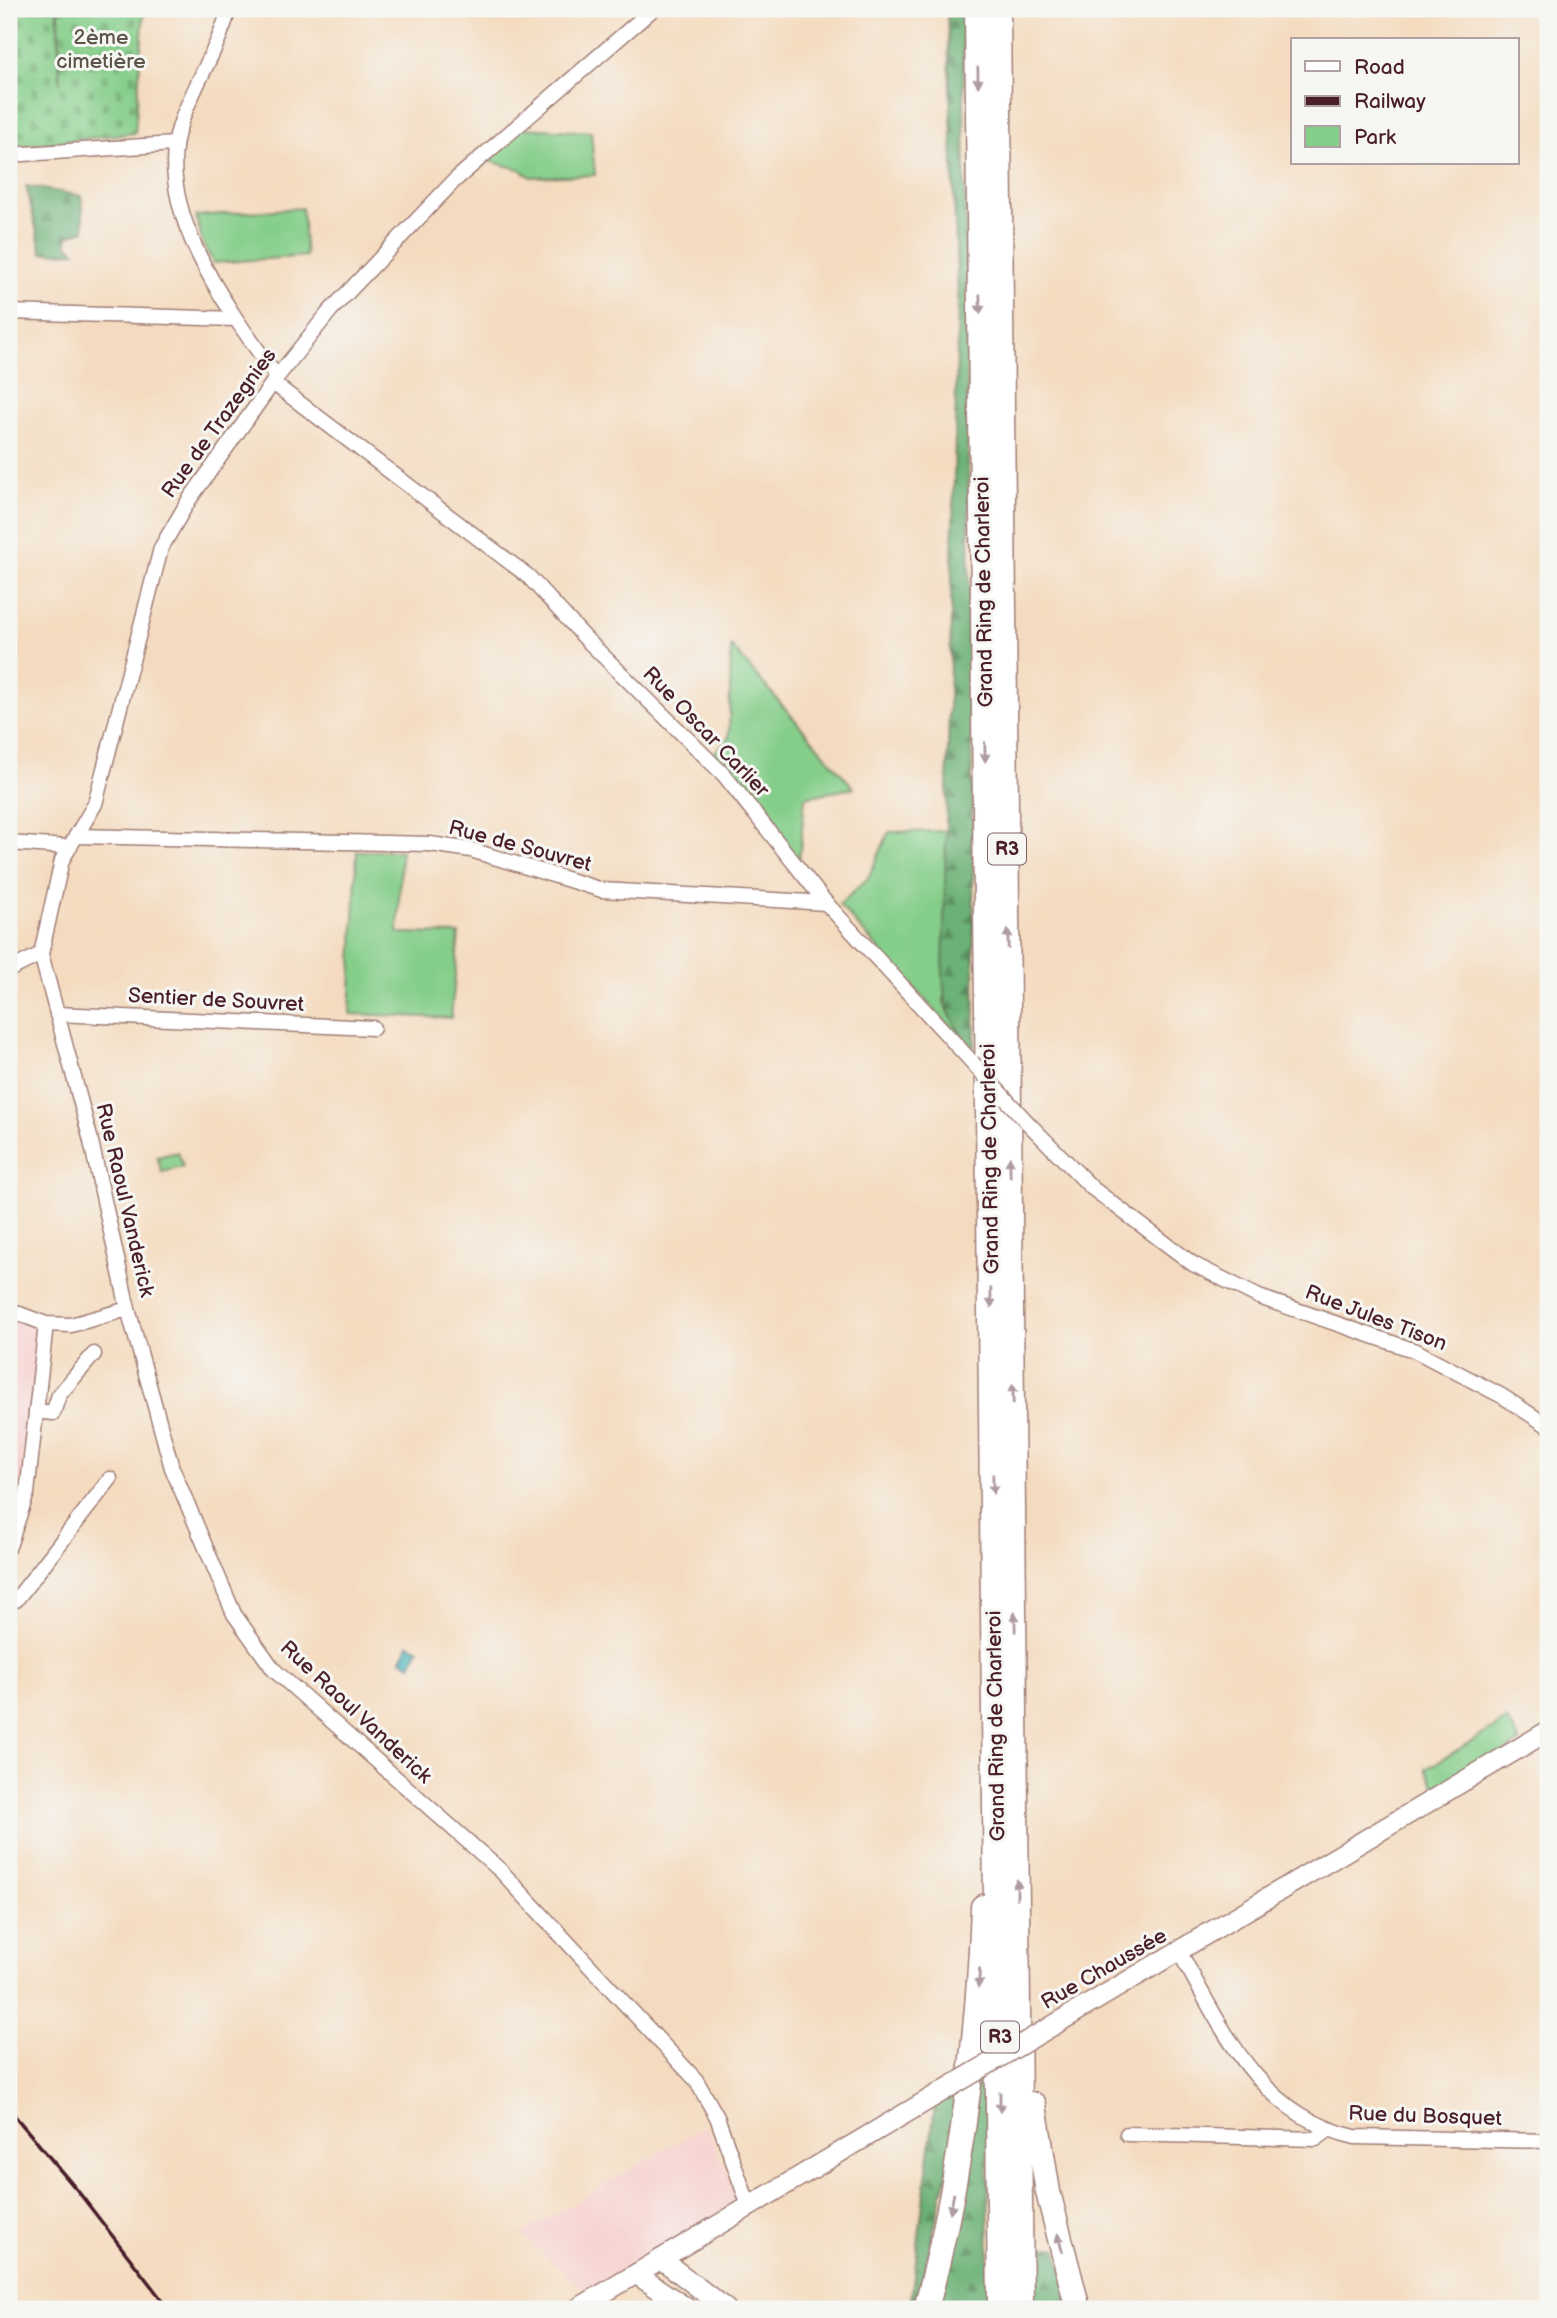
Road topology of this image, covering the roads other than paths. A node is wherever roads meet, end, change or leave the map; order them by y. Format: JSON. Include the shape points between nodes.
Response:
{"nodes":[{"id":1,"x":229,"y":9,"type":"edge"},
{"id":2,"x":653,"y":9,"type":"edge"},
{"id":3,"x":977,"y":9,"type":"edge"},
{"id":4,"x":998,"y":9,"type":"edge"},
{"id":5,"x":174,"y":144,"type":"junction"},
{"id":6,"x":9,"y":155,"type":"edge"},
{"id":7,"x":9,"y":312,"type":"edge"},
{"id":8,"x":236,"y":319,"type":"junction"},
{"id":9,"x":275,"y":380,"type":"junction"},
{"id":10,"x":9,"y":842,"type":"edge"},
{"id":11,"x":72,"y":842,"type":"junction"},
{"id":12,"x":826,"y":903,"type":"junction"},
{"id":13,"x":41,"y":954,"type":"junction"},
{"id":14,"x":9,"y":970,"type":"edge"},
{"id":15,"x":57,"y":1014,"type":"junction"},
{"id":16,"x":373,"y":1028,"type":"dead end"},
{"id":17,"x":1092,"y":1188,"type":"joint"},
{"id":18,"x":128,"y":1309,"type":"junction"},
{"id":19,"x":9,"y":1310,"type":"edge"},
{"id":20,"x":46,"y":1324,"type":"junction"},
{"id":21,"x":94,"y":1354,"type":"dead end"},
{"id":22,"x":36,"y":1411,"type":"junction"},
{"id":23,"x":1548,"y":1426,"type":"edge"},
{"id":24,"x":110,"y":1479,"type":"dead end"},
{"id":25,"x":9,"y":1546,"type":"edge"},
{"id":26,"x":9,"y":1599,"type":"edge"},
{"id":27,"x":1548,"y":1731,"type":"edge"},
{"id":28,"x":997,"y":1765,"type":"junction"},
{"id":29,"x":1179,"y":1951,"type":"junction"},
{"id":30,"x":1019,"y":2030,"type":"junction"},
{"id":31,"x":1327,"y":2131,"type":"junction"},
{"id":32,"x":1127,"y":2134,"type":"dead end"},
{"id":33,"x":1548,"y":2141,"type":"edge"},
{"id":34,"x":748,"y":2206,"type":"junction"},
{"id":35,"x":661,"y":2259,"type":"junction"},
{"id":36,"x":636,"y":2274,"type":"junction"},
{"id":37,"x":577,"y":2309,"type":"edge"},
{"id":38,"x":688,"y":2309,"type":"edge"},
{"id":39,"x":726,"y":2309,"type":"edge"},
{"id":40,"x":926,"y":2309,"type":"edge"},
{"id":41,"x":1000,"y":2309,"type":"edge"},
{"id":42,"x":1021,"y":2309,"type":"edge"},
{"id":43,"x":1078,"y":2309,"type":"edge"}],
"edges":[{"from":1,"to":5,"type":"street"},
{"from":2,"to":9,"type":"street","name":"Rue de Trazegnies","via":[[455,180],[330,311]]},
{"from":3,"to":28,"type":"highway","name":"Grand Ring de Charleroi","number":"R3","one_way":true},
{"from":30,"to":4,"type":"highway","name":"Grand Ring de Charleroi","number":"R3","one_way":true},
{"from":5,"to":6,"type":"street"},
{"from":5,"to":8,"type":"street","name":"Rue Oscar Carlier","via":[[176,181],[194,246]]},
{"from":7,"to":8,"type":"street"},
{"from":8,"to":9,"type":"street","name":"Rue Oscar Carlier"},
{"from":9,"to":11,"type":"street","name":"Rue de Trazegnies","via":[[174,521],[161,548],[95,804]]},
{"from":9,"to":12,"type":"street","name":"Rue Oscar Carlier","via":[[528,576],[724,775]]},
{"from":10,"to":11,"type":"street","name":"Rue de Souvret"},
{"from":11,"to":12,"type":"street","name":"Rue de Souvret","via":[[430,844],[483,854],[602,890]]},
{"from":11,"to":13,"type":"street","name":"Rue de Trazegnies"},
{"from":12,"to":17,"type":"street","name":"Rue Oscar Carlier","bridge":true},
{"from":13,"to":14,"type":"street"},
{"from":13,"to":15,"type":"street","name":"Rue Raoul Vanderick"},
{"from":15,"to":16,"type":"street","name":"Sentier de Souvret"},
{"from":15,"to":18,"type":"street","name":"Rue Raoul Vanderick"},
{"from":17,"to":23,"type":"street","name":"Rue Jules Tison","via":[[1193,1264],[1258,1297],[1416,1351]]},
{"from":18,"to":20,"type":"street","via":[[71,1325]]},
{"from":18,"to":34,"type":"street","name":"Rue Raoul Vanderick","via":[[172,1468],[234,1614],[274,1670],[501,1871],[696,2080],[717,2117]]},
{"from":19,"to":20,"type":"street"},
{"from":20,"to":22,"type":"street"},
{"from":21,"to":22,"type":"street","via":[[59,1395],[53,1413]]},
{"from":22,"to":25,"type":"street","via":[[27,1493]]},
{"from":24,"to":26,"type":"street","via":[[16,1600]]},
{"from":27,"to":29,"type":"main road","name":"Rue Chaussée"},
{"from":28,"to":40,"type":"highway","one_way":true,"via":[[986,1789],[981,1940],[965,2126],[952,2204]]},
{"from":28,"to":41,"type":"highway","name":"Grand Ring de Charleroi","number":"R3","one_way":true},
{"from":29,"to":31,"type":"street","name":"Rue du Bosquet","via":[[1259,2082],[1300,2116]]},
{"from":29,"to":34,"type":"main road","name":"Rue Chaussée","bridge":true},
{"from":30,"to":42,"type":"highway","name":"Grand Ring de Charleroi","number":"R3"},
{"from":43,"to":30,"type":"highway","one_way":true,"via":[[1048,2192]]},
{"from":31,"to":32,"type":"street","via":[[1316,2139]]},
{"from":31,"to":33,"type":"street","name":"Rue du Bosquet","via":[[1355,2137]]},
{"from":34,"to":35,"type":"main road","name":"Rue Chaussée"},
{"from":35,"to":36,"type":"main road","name":"Rue Chaussée"},
{"from":35,"to":39,"type":"main road"},
{"from":36,"to":37,"type":"main road","name":"Rue Chaussée"},
{"from":36,"to":38,"type":"main road"}]}
